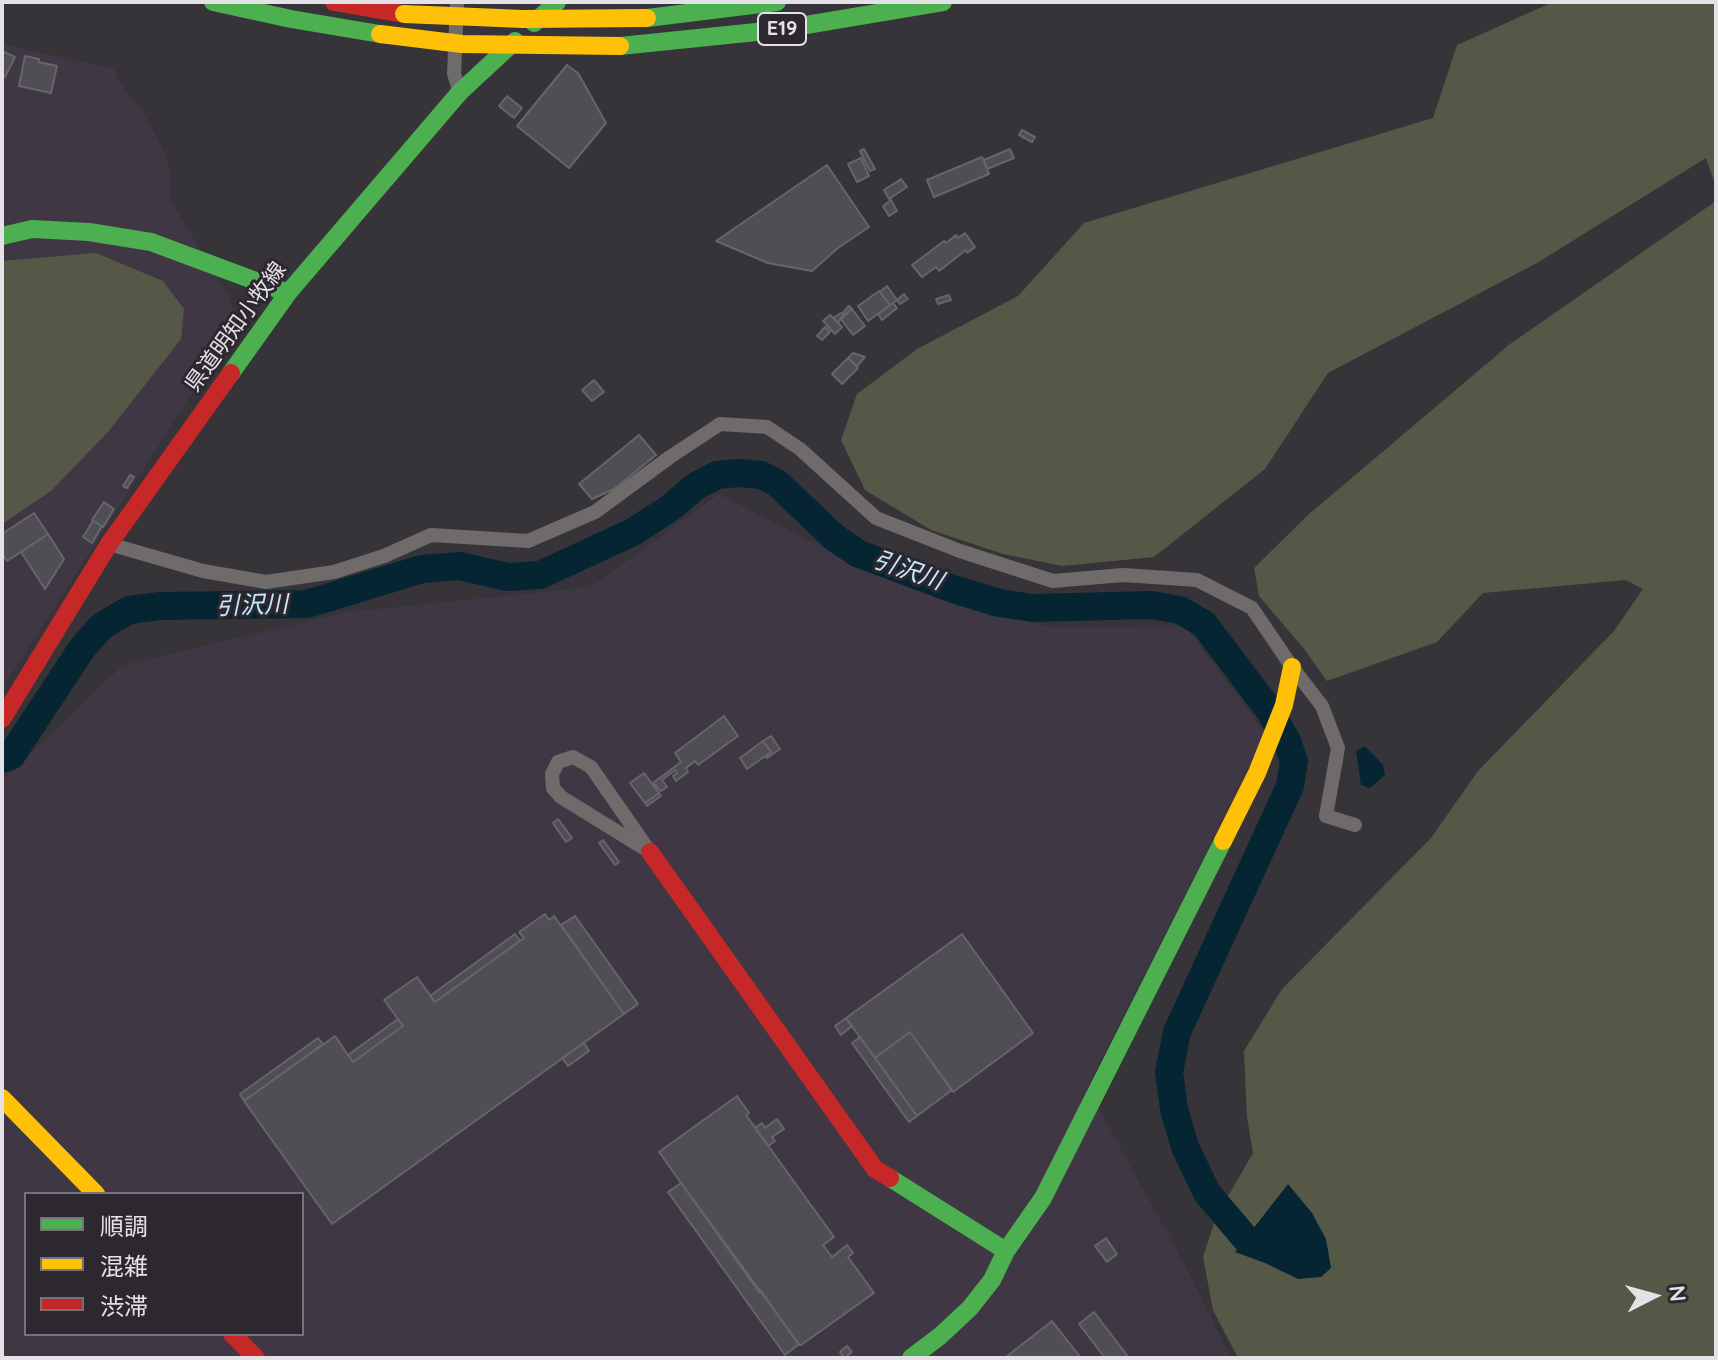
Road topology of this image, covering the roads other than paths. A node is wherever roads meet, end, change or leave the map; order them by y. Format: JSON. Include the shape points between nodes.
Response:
{"nodes":[{"id":1,"x":213,"y":2,"type":"edge"},
{"id":2,"x":334,"y":2,"type":"edge"},
{"id":3,"x":457,"y":2,"type":"edge"},
{"id":4,"x":557,"y":2,"type":"edge"},
{"id":5,"x":777,"y":2,"type":"edge"},
{"id":6,"x":943,"y":2,"type":"edge"},
{"id":7,"x":460,"y":92,"type":"junction"},
{"id":8,"x":2,"y":236,"type":"edge"},
{"id":9,"x":288,"y":293,"type":"junction"},
{"id":10,"x":109,"y":544,"type":"junction"},
{"id":11,"x":1292,"y":667,"type":"junction"},
{"id":12,"x":2,"y":719,"type":"edge"},
{"id":13,"x":1355,"y":825,"type":"dead end"},
{"id":14,"x":650,"y":852,"type":"junction"},
{"id":15,"x":2,"y":1098,"type":"edge"},
{"id":16,"x":94,"y":1192,"type":"edge"},
{"id":17,"x":1006,"y":1251,"type":"junction"},
{"id":18,"x":234,"y":1336,"type":"edge"},
{"id":19,"x":256,"y":1358,"type":"edge"},
{"id":20,"x":911,"y":1358,"type":"edge"}],
"edges":[{"from":1,"to":6,"type":"main road","number":"E19","bridge":true,"via":[[462,44],[620,46],[776,30]]},
{"from":2,"to":5,"type":"main road","number":"E19","bridge":true,"via":[[404,14],[523,19],[647,18]]},
{"from":3,"to":7,"type":"street","via":[[454,74]]},
{"from":4,"to":7,"type":"main road","name":"県道明知小牧線"},
{"from":7,"to":9,"type":"main road","name":"県道明知小牧線"},
{"from":8,"to":9,"type":"main road","via":[[32,229],[151,242]]},
{"from":9,"to":10,"type":"main road","name":"県道明知小牧線"},
{"from":10,"to":11,"type":"street","via":[[203,571],[266,582],[334,572],[431,535],[528,541],[595,512],[720,424],[767,427],[800,449],[876,518],[960,551],[1053,581],[1123,575],[1197,580],[1252,608]]},
{"from":10,"to":12,"type":"main road","name":"県道明知小牧線"},
{"from":11,"to":13,"type":"street","via":[[1322,706],[1338,748],[1326,816]]},
{"from":11,"to":17,"type":"main road","via":[[1284,705],[1257,773],[1043,1198]]},
{"from":14,"to":14,"type":"street","via":[[561,797],[553,788],[558,762],[573,757],[591,767]]},
{"from":14,"to":17,"type":"main road","via":[[875,1169]]},
{"from":15,"to":16,"type":"main road"},
{"from":17,"to":20,"type":"main road","via":[[970,1308]]},
{"from":18,"to":19,"type":"main road"}]}
